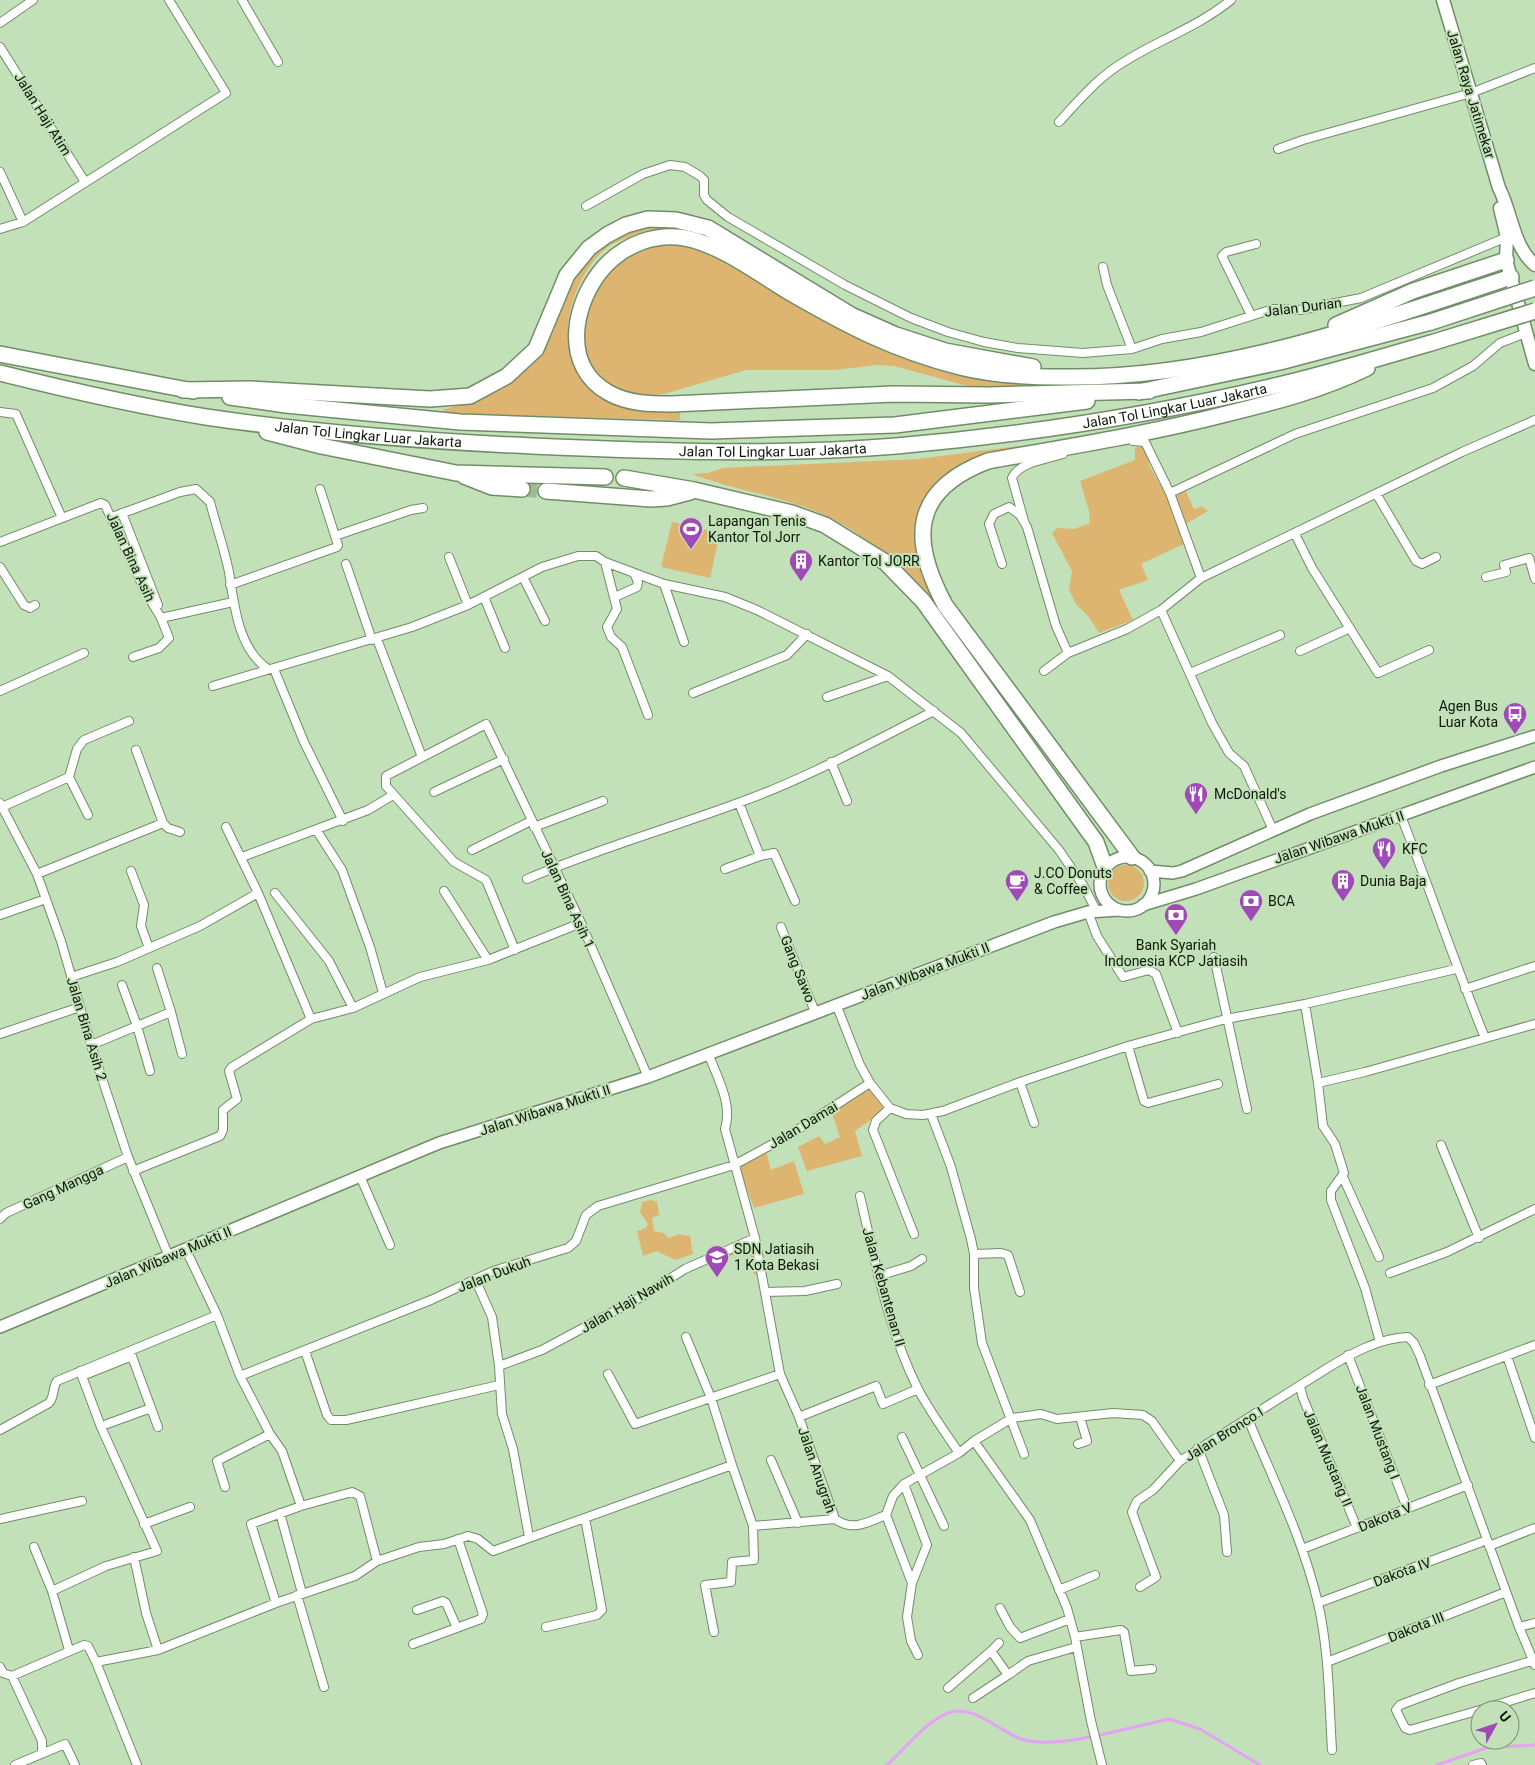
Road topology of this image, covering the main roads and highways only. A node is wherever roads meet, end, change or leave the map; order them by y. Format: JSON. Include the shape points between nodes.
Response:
{"nodes":[{"id":1,"x":1443,"y":0,"type":"edge"},
{"id":2,"x":1499,"y":188,"type":"junction"},
{"id":3,"x":1506,"y":260,"type":"junction"},
{"id":4,"x":1535,"y":267,"type":"edge"},
{"id":5,"x":1511,"y":277,"type":"junction"},
{"id":6,"x":1535,"y":288,"type":"edge"},
{"id":7,"x":1535,"y":311,"type":"edge"},
{"id":8,"x":1400,"y":352,"type":"junction"},
{"id":9,"x":0,"y":354,"type":"edge"},
{"id":10,"x":1535,"y":364,"type":"edge"},
{"id":11,"x":0,"y":373,"type":"edge"},
{"id":12,"x":184,"y":390,"type":"junction"},
{"id":13,"x":1148,"y":391,"type":"junction"},
{"id":14,"x":205,"y":416,"type":"junction"},
{"id":15,"x":456,"y":472,"type":"junction"},
{"id":16,"x":606,"y":477,"type":"dead end"},
{"id":17,"x":624,"y":478,"type":"dead end"},
{"id":18,"x":522,"y":489,"type":"tunnel mouth"},
{"id":19,"x":694,"y":490,"type":"junction"},
{"id":20,"x":546,"y":491,"type":"tunnel mouth"},
{"id":21,"x":1535,"y":736,"type":"edge"},
{"id":22,"x":1535,"y":767,"type":"edge"},
{"id":23,"x":1132,"y":857,"type":"junction"},
{"id":24,"x":1105,"y":867,"type":"junction"},
{"id":25,"x":1150,"y":870,"type":"junction"},
{"id":26,"x":1100,"y":885,"type":"junction"},
{"id":27,"x":1143,"y":905,"type":"junction"},
{"id":28,"x":1119,"y":910,"type":"junction"},
{"id":29,"x":1092,"y":911,"type":"junction"},
{"id":30,"x":0,"y":1327,"type":"edge"}],
"edges":[{"from":1,"to":2,"type":"main road","name":"Jalan Raya Jatimekar"},
{"from":2,"to":3,"type":"main road","via":[[1507,237]]},
{"from":2,"to":4,"type":"main road","via":[[1508,204],[1521,251]]},
{"from":3,"to":4,"type":"main road"},
{"from":3,"to":5,"type":"main road"},
{"from":3,"to":12,"type":"highway","via":[[1413,291],[1327,329],[1254,346],[1151,364],[1036,368],[945,351],[896,335],[851,315],[708,228],[676,220],[648,219],[626,224],[589,248],[568,275],[536,349],[507,376],[470,396],[430,399],[250,389]]},
{"from":5,"to":10,"type":"main road"},
{"from":5,"to":13,"type":"highway","via":[[1335,334],[1218,362],[1123,376],[1034,377],[965,368],[912,354],[871,338],[715,249],[671,236],[634,245],[607,265],[586,295],[576,332],[578,352],[595,382],[618,398],[641,403],[893,394],[989,396]]},
{"from":6,"to":13,"type":"highway","name":"Jalan Tol Lingkar Luar Jakarta","bridge":true,"via":[[1432,322],[1280,362]]},
{"from":7,"to":8,"type":"highway","name":"Jalan Tol Lingkar Luar Jakarta","bridge":true},
{"from":8,"to":14,"type":"highway","name":"Jalan Tol Lingkar Luar Jakarta","via":[[1272,387],[1168,409],[1040,430],[894,446],[776,451],[652,451],[383,438]]},
{"from":8,"to":23,"type":"highway","via":[[1339,382],[1290,399],[1183,425],[988,462],[948,482],[934,498],[922,532],[922,542],[930,575],[945,605]]},
{"from":9,"to":12,"type":"highway","name":"Jalan Tol Lingkar Luar Jakarta"},
{"from":11,"to":14,"type":"highway","name":"Jalan Tol Lingkar Luar Jakarta","via":[[67,390]]},
{"from":12,"to":13,"type":"highway","name":"Jalan Tol Lingkar Luar Jakarta","via":[[286,405],[460,422],[711,431],[895,424],[1037,408]]},
{"from":14,"to":15,"type":"highway","via":[[321,446]]},
{"from":15,"to":16,"type":"highway"},
{"from":15,"to":18,"type":"highway","via":[[492,488]]},
{"from":17,"to":19,"type":"highway"},
{"from":19,"to":20,"type":"highway","via":[[651,499]]},
{"from":19,"to":24,"type":"highway","via":[[792,513],[825,525],[899,575],[923,601],[1096,842]]},
{"from":21,"to":25,"type":"main road","name":"Jalan Wibawa Mukti II","via":[[1310,814],[1182,871]]},
{"from":22,"to":27,"type":"main road","name":"Jalan Wibawa Mukti II","via":[[1196,890]]},
{"from":23,"to":24,"type":"main road","via":[[1113,860]]},
{"from":23,"to":25,"type":"main road"},
{"from":24,"to":26,"type":"main road"},
{"from":25,"to":27,"type":"main road","via":[[1153,889]]},
{"from":26,"to":28,"type":"main road","via":[[1102,896]]},
{"from":26,"to":29,"type":"main road"},
{"from":27,"to":28,"type":"main road","via":[[1132,910]]},
{"from":28,"to":29,"type":"main road","name":"Jalan Wibawa Mukti II"},
{"from":29,"to":30,"type":"main road","name":"Jalan Wibawa Mukti II","via":[[1054,922],[648,1076],[439,1143]]}]}
